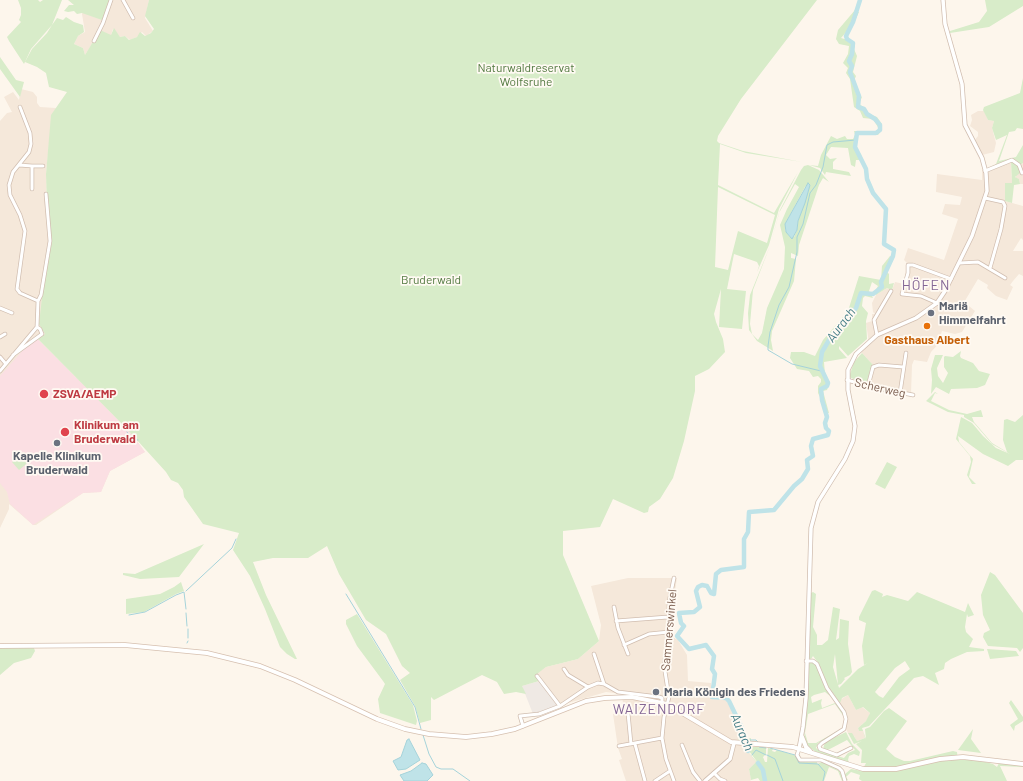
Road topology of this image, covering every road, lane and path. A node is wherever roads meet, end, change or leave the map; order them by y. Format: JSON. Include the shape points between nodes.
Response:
{"nodes":[{"id":1,"x":111,"y":0,"type":"edge"},
{"id":2,"x":123,"y":0,"type":"edge"},
{"id":3,"x":943,"y":0,"type":"edge"},
{"id":4,"x":133,"y":18,"type":"dead end"},
{"id":5,"x":94,"y":41,"type":"dead end"},
{"id":6,"x":20,"y":107,"type":"dead end"},
{"id":7,"x":19,"y":165,"type":"junction"},
{"id":8,"x":32,"y":166,"type":"junction"},
{"id":9,"x":42,"y":166,"type":"dead end"},
{"id":10,"x":985,"y":171,"type":"junction"},
{"id":11,"x":1022,"y":173,"type":"dead end"},
{"id":12,"x":32,"y":189,"type":"dead end"},
{"id":13,"x":46,"y":194,"type":"dead end"},
{"id":14,"x":985,"y":198,"type":"junction"},
{"id":15,"x":960,"y":263,"type":"junction"},
{"id":16,"x":990,"y":268,"type":"junction"},
{"id":17,"x":1005,"y":278,"type":"dead end"},
{"id":18,"x":951,"y":279,"type":"junction"},
{"id":19,"x":891,"y":291,"type":"dead end"},
{"id":20,"x":38,"y":301,"type":"junction"},
{"id":21,"x":937,"y":303,"type":"junction"},
{"id":22,"x":0,"y":308,"type":"edge"},
{"id":23,"x":12,"y":313,"type":"dead end"},
{"id":24,"x":37,"y":327,"type":"junction"},
{"id":25,"x":5,"y":334,"type":"dead end"},
{"id":26,"x":877,"y":335,"type":"junction"},
{"id":27,"x":0,"y":338,"type":"edge"},
{"id":28,"x":906,"y":353,"type":"dead end"},
{"id":29,"x":13,"y":355,"type":"junction"},
{"id":30,"x":0,"y":357,"type":"edge"},
{"id":31,"x":6,"y":364,"type":"junction"},
{"id":32,"x":903,"y":367,"type":"junction"},
{"id":33,"x":0,"y":371,"type":"edge"},
{"id":34,"x":847,"y":382,"type":"junction"},
{"id":35,"x":868,"y":386,"type":"junction"},
{"id":36,"x":900,"y":392,"type":"junction"},
{"id":37,"x":913,"y":396,"type":"dead end"},
{"id":38,"x":674,"y":578,"type":"dead end"},
{"id":39,"x":614,"y":607,"type":"dead end"},
{"id":40,"x":668,"y":617,"type":"junction"},
{"id":41,"x":616,"y":621,"type":"junction"},
{"id":42,"x":669,"y":632,"type":"junction"},
{"id":43,"x":624,"y":645,"type":"junction"},
{"id":44,"x":0,"y":646,"type":"edge"},
{"id":45,"x":594,"y":654,"type":"dead end"},
{"id":46,"x":628,"y":654,"type":"dead end"},
{"id":47,"x":806,"y":661,"type":"junction"},
{"id":48,"x":564,"y":669,"type":"dead end"},
{"id":49,"x":537,"y":676,"type":"dead end"},
{"id":50,"x":604,"y":684,"type":"junction"},
{"id":51,"x":588,"y":687,"type":"junction"},
{"id":52,"x":662,"y":702,"type":"junction"},
{"id":53,"x":667,"y":704,"type":"junction"},
{"id":54,"x":560,"y":706,"type":"junction"},
{"id":55,"x":628,"y":713,"type":"dead end"},
{"id":56,"x":523,"y":726,"type":"junction"},
{"id":57,"x":802,"y":737,"type":"junction"},
{"id":58,"x":662,"y":738,"type":"junction"},
{"id":59,"x":734,"y":743,"type":"junction"},
{"id":60,"x":631,"y":744,"type":"junction"},
{"id":61,"x":635,"y":744,"type":"junction"},
{"id":62,"x":619,"y":746,"type":"dead end"},
{"id":63,"x":682,"y":746,"type":"dead end"},
{"id":64,"x":851,"y":748,"type":"dead end"},
{"id":65,"x":799,"y":749,"type":"junction"},
{"id":66,"x":812,"y":753,"type":"junction"},
{"id":67,"x":1023,"y":764,"type":"edge"},
{"id":68,"x":670,"y":771,"type":"junction"},
{"id":69,"x":714,"y":773,"type":"junction"},
{"id":70,"x":645,"y":781,"type":"edge"},
{"id":71,"x":656,"y":781,"type":"edge"},
{"id":72,"x":674,"y":781,"type":"edge"},
{"id":73,"x":700,"y":781,"type":"edge"},
{"id":74,"x":705,"y":781,"type":"edge"},
{"id":75,"x":724,"y":781,"type":"edge"},
{"id":76,"x":844,"y":781,"type":"edge"}],
"edges":[{"from":1,"to":5,"type":"street"},
{"from":2,"to":4,"type":"street"},
{"from":3,"to":10,"type":"street","via":[[945,24],[962,84],[964,122],[982,158]]},
{"from":6,"to":7,"type":"street","via":[[30,133],[31,144],[29,152]]},
{"from":7,"to":8,"type":"street"},
{"from":7,"to":20,"type":"street","via":[[11,176],[8,188],[25,231],[17,289]]},
{"from":8,"to":9,"type":"street"},
{"from":8,"to":12,"type":"street"},
{"from":10,"to":11,"type":"street","via":[[1012,160],[1018,164]]},
{"from":10,"to":14,"type":"street"},
{"from":13,"to":20,"type":"street","via":[[50,241]]},
{"from":14,"to":15,"type":"street","via":[[978,222]]},
{"from":14,"to":16,"type":"street","via":[[1003,202],[1005,206]]},
{"from":15,"to":16,"type":"street","via":[[978,262]]},
{"from":15,"to":18,"type":"street"},
{"from":16,"to":17,"type":"street"},
{"from":18,"to":21,"type":"street"},
{"from":18,"to":21,"type":"street","via":[[908,265],[902,294],[920,296]]},
{"from":19,"to":26,"type":"street","via":[[874,320]]},
{"from":20,"to":24,"type":"street"},
{"from":21,"to":26,"type":"street","via":[[916,318]]},
{"from":22,"to":23,"type":"street"},
{"from":24,"to":29,"type":"street"},
{"from":24,"to":29,"type":"street","via":[[42,334]]},
{"from":25,"to":27,"type":"street"},
{"from":26,"to":34,"type":"street","via":[[852,359]]},
{"from":28,"to":32,"type":"street"},
{"from":29,"to":31,"type":"street"},
{"from":30,"to":31,"type":"street"},
{"from":31,"to":33,"type":"street"},
{"from":32,"to":35,"type":"street","via":[[873,367]]},
{"from":32,"to":36,"type":"street"},
{"from":34,"to":35,"type":"street","name":"Scherweg"},
{"from":34,"to":47,"type":"street","via":[[854,418],[853,440],[845,459],[818,502],[811,528]]},
{"from":35,"to":36,"type":"street","name":"Scherweg"},
{"from":36,"to":37,"type":"street","name":"Scherweg"},
{"from":38,"to":40,"type":"street","name":"Sammerswinkel"},
{"from":39,"to":41,"type":"street"},
{"from":40,"to":41,"type":"street"},
{"from":40,"to":42,"type":"street","name":"Sammerswinkel"},
{"from":41,"to":43,"type":"street"},
{"from":42,"to":43,"type":"street","via":[[649,634]]},
{"from":42,"to":53,"type":"street","name":"Sammerswinkel","via":[[664,665],[669,694]]},
{"from":43,"to":46,"type":"street"},
{"from":44,"to":56,"type":"main road","via":[[125,645],[187,650],[260,666],[377,719],[412,731],[442,736],[480,736]]},
{"from":45,"to":50,"type":"street"},
{"from":47,"to":57,"type":"street"},
{"from":47,"to":64,"type":"street","via":[[817,664],[827,688],[846,719],[844,729],[822,743],[820,749],[837,755]]},
{"from":48,"to":51,"type":"street","via":[[568,675]]},
{"from":49,"to":54,"type":"street"},
{"from":50,"to":51,"type":"street"},
{"from":50,"to":52,"type":"street","via":[[618,692],[660,698]]},
{"from":51,"to":54,"type":"street"},
{"from":52,"to":53,"type":"main road"},
{"from":52,"to":56,"type":"main road","via":[[632,697],[598,699],[579,703]]},
{"from":53,"to":58,"type":"street","name":"Sammerswinkel"},
{"from":53,"to":59,"type":"main road"},
{"from":54,"to":56,"type":"street","via":[[539,714],[520,716]]},
{"from":55,"to":60,"type":"street"},
{"from":57,"to":65,"type":"street"},
{"from":57,"to":66,"type":"main road"},
{"from":58,"to":61,"type":"street"},
{"from":58,"to":68,"type":"street","name":"Sammerswinkel"},
{"from":59,"to":65,"type":"main road"},
{"from":59,"to":69,"type":"street","via":[[730,759]]},
{"from":60,"to":61,"type":"street"},
{"from":60,"to":62,"type":"street"},
{"from":61,"to":70,"type":"street"},
{"from":63,"to":73,"type":"street"},
{"from":65,"to":66,"type":"main road"},
{"from":65,"to":76,"type":"street","via":[[797,755],[800,760],[821,760],[839,768]]},
{"from":66,"to":67,"type":"main road","via":[[847,766],[875,771],[956,757]]},
{"from":68,"to":71,"type":"street"},
{"from":68,"to":72,"type":"street","name":"Sammerswinkel"},
{"from":69,"to":74,"type":"street"},
{"from":69,"to":75,"type":"street"}]}
